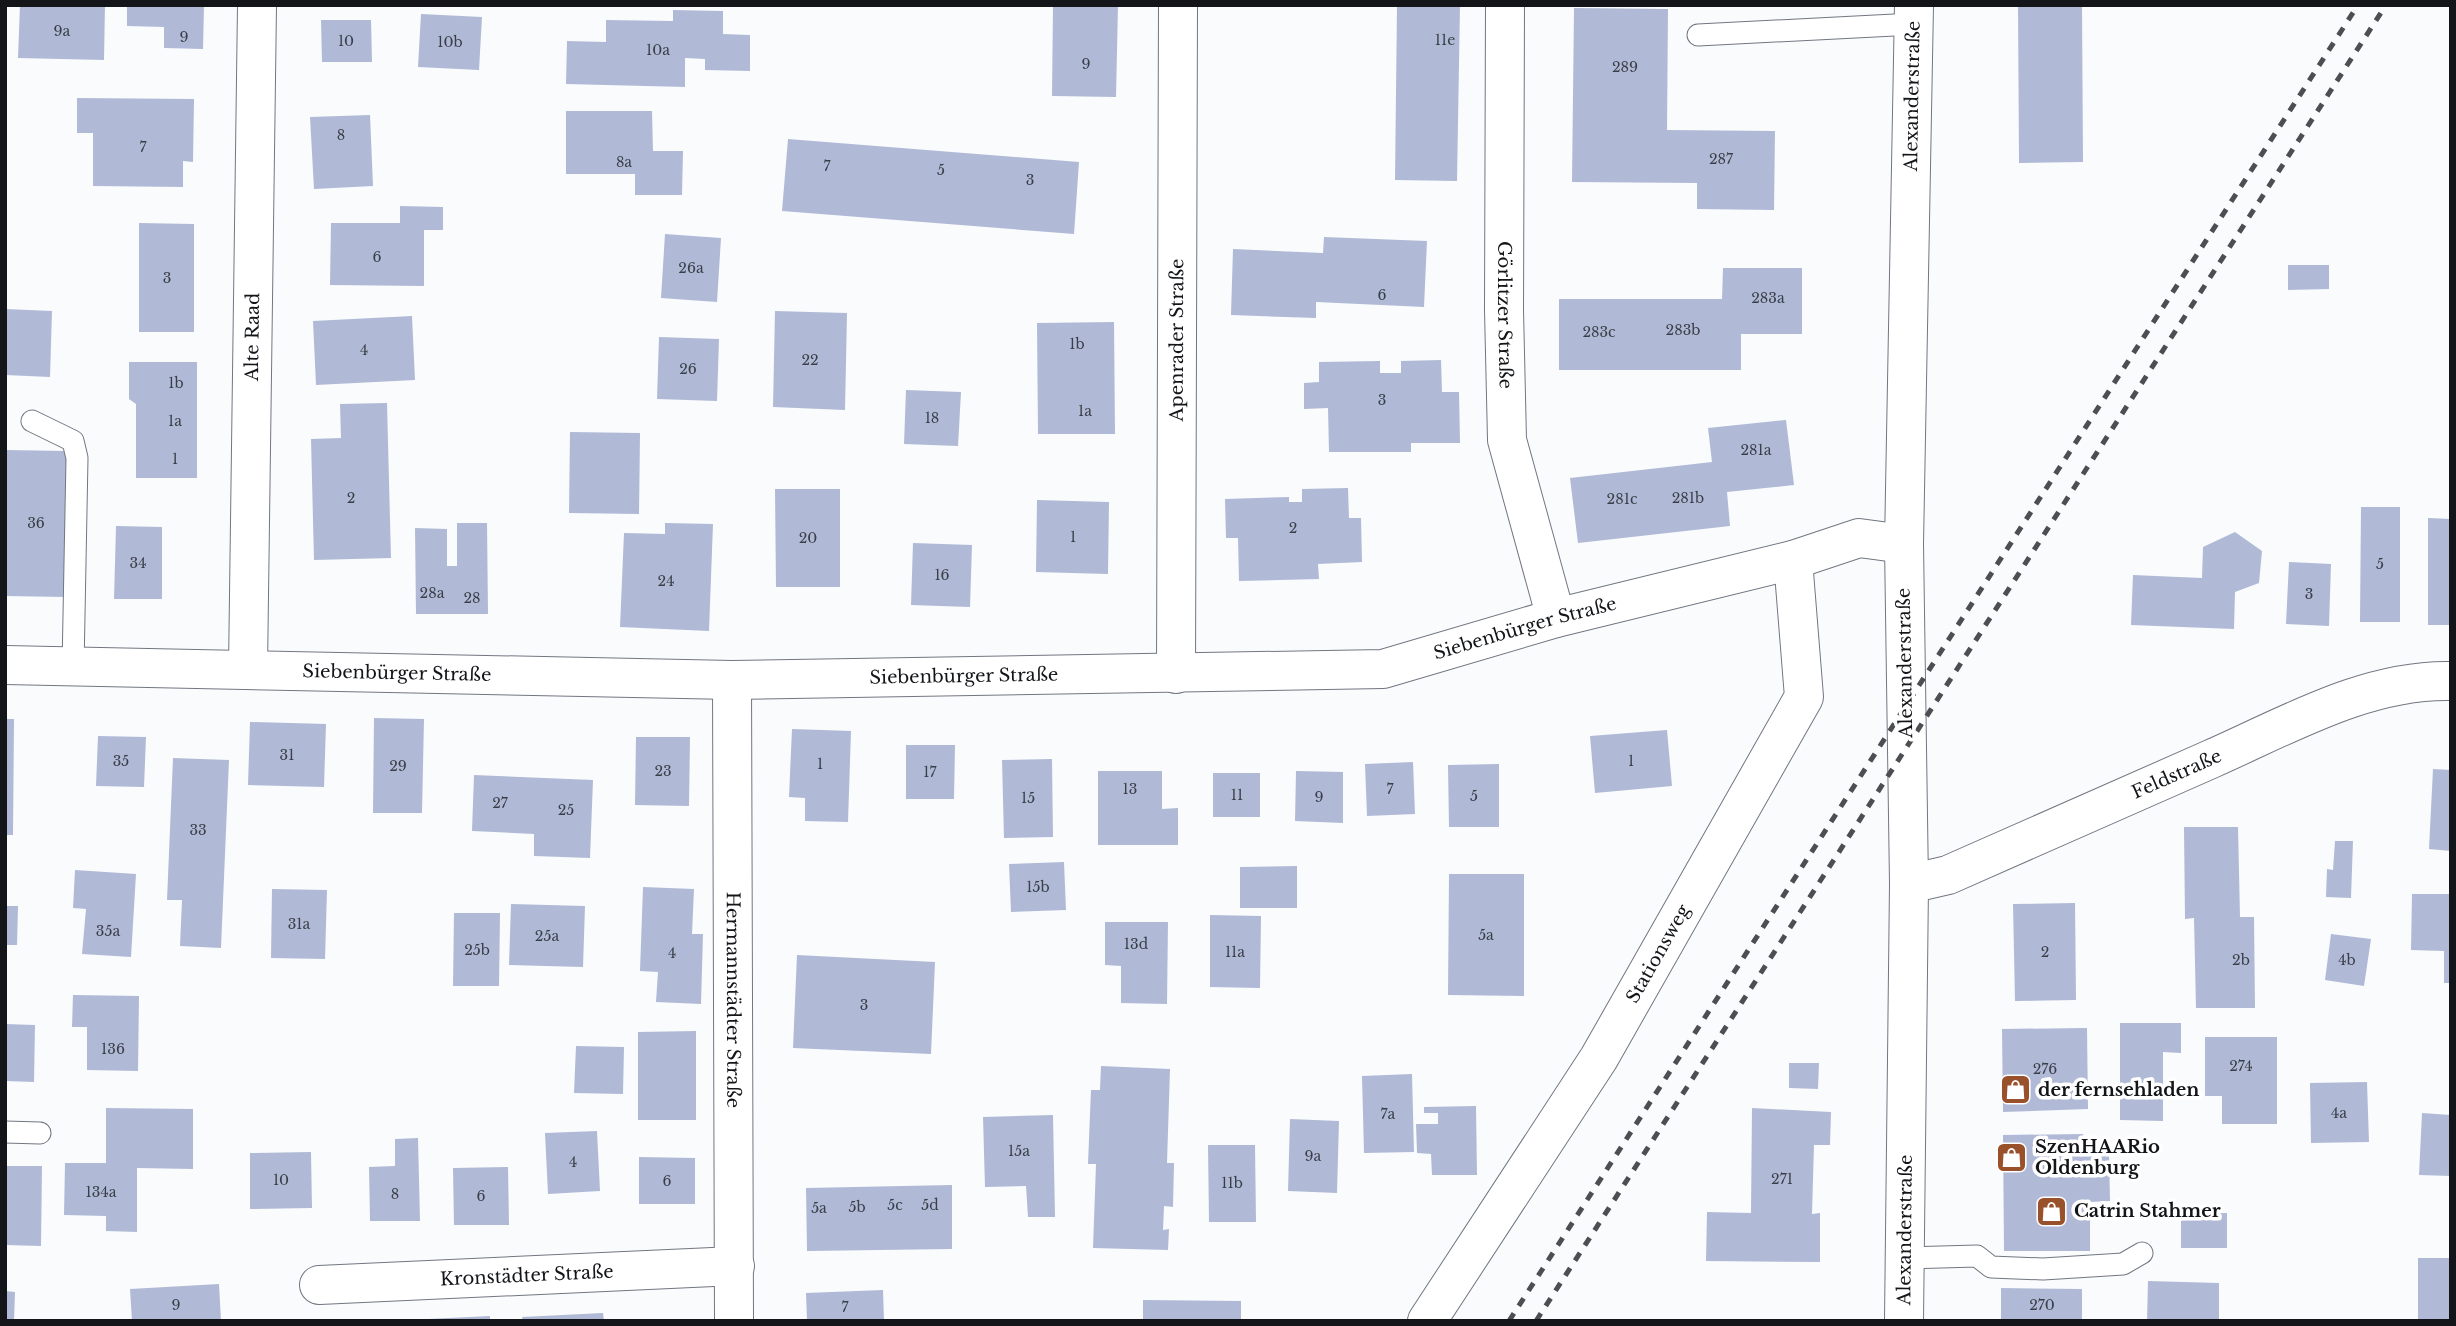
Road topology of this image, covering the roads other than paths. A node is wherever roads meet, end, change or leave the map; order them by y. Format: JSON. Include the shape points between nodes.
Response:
{"nodes":[{"id":1,"x":257,"y":5,"type":"edge"},
{"id":2,"x":1178,"y":5,"type":"edge"},
{"id":3,"x":1506,"y":5,"type":"edge"},
{"id":4,"x":1914,"y":15,"type":"edge"},
{"id":5,"x":1698,"y":35,"type":"dead end"},
{"id":6,"x":32,"y":421,"type":"dead end"},
{"id":7,"x":1904,"y":544,"type":"junction"},
{"id":8,"x":1793,"y":560,"type":"junction"},
{"id":9,"x":1556,"y":618,"type":"junction"},
{"id":10,"x":5,"y":665,"type":"edge"},
{"id":11,"x":73,"y":668,"type":"junction"},
{"id":12,"x":248,"y":669,"type":"junction"},
{"id":13,"x":1176,"y":674,"type":"junction"},
{"id":14,"x":732,"y":680,"type":"junction"},
{"id":15,"x":2451,"y":681,"type":"edge"},
{"id":16,"x":1909,"y":884,"type":"junction"},
{"id":17,"x":5,"y":1132,"type":"edge"},
{"id":18,"x":40,"y":1133,"type":"dead end"},
{"id":19,"x":2142,"y":1253,"type":"dead end"},
{"id":20,"x":1905,"y":1258,"type":"junction"},
{"id":21,"x":735,"y":1266,"type":"junction"},
{"id":22,"x":318,"y":1285,"type":"dead end"},
{"id":23,"x":734,"y":1321,"type":"edge"},
{"id":24,"x":1427,"y":1321,"type":"edge"},
{"id":25,"x":1904,"y":1321,"type":"edge"}],
"edges":[{"from":1,"to":12,"type":"street","name":"Alte Raad"},
{"from":2,"to":13,"type":"street","name":"Apenrader Straße"},
{"from":3,"to":9,"type":"street","name":"Görlitzer Straße","via":[[1507,440]]},
{"from":4,"to":5,"type":"lane"},
{"from":4,"to":7,"type":"street","name":"Alexanderstraße"},
{"from":6,"to":11,"type":"lane","via":[[74,442],[77,458]]},
{"from":7,"to":8,"type":"street","name":"Siebenbürger Straße","via":[[1859,538]]},
{"from":7,"to":16,"type":"street","name":"Alexanderstraße"},
{"from":8,"to":9,"type":"street","name":"Siebenbürger Straße"},
{"from":8,"to":24,"type":"street","name":"Stationsweg","via":[[1804,697],[1599,1058]]},
{"from":9,"to":13,"type":"street","name":"Siebenbürger Straße","via":[[1383,669]]},
{"from":10,"to":11,"type":"street","name":"Siebenbürger Straße"},
{"from":11,"to":12,"type":"street","name":"Siebenbürger Straße"},
{"from":12,"to":14,"type":"street","name":"Siebenbürger Straße"},
{"from":13,"to":14,"type":"street","name":"Siebenbürger Straße"},
{"from":14,"to":21,"type":"street","name":"Hermannstädter Straße"},
{"from":15,"to":16,"type":"street","name":"Feldstraße","via":[[2382,687],[1948,875]]},
{"from":16,"to":20,"type":"street","name":"Alexanderstraße"},
{"from":17,"to":18,"type":"lane"},
{"from":19,"to":20,"type":"lane","via":[[2123,1264],[2043,1269],[1991,1267],[1977,1256]]},
{"from":20,"to":25,"type":"street","name":"Alexanderstraße"},
{"from":21,"to":22,"type":"street","name":"Kronstädter Straße"},
{"from":21,"to":23,"type":"street","name":"Hermannstädter Straße"}]}
